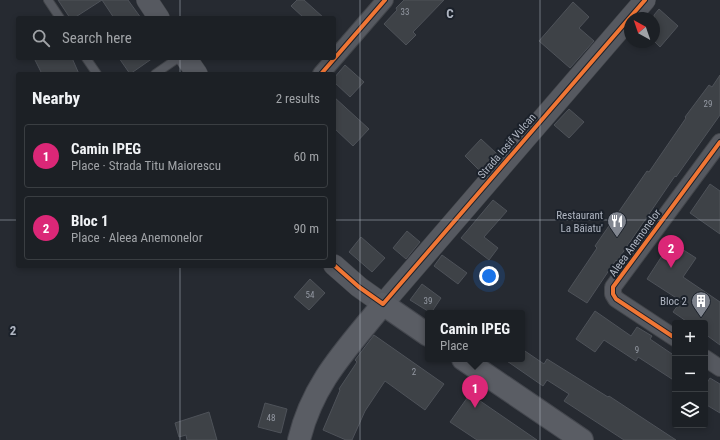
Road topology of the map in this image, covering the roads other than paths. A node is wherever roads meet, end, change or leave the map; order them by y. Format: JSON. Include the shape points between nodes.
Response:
{"nodes":[{"id":1,"x":48,"y":0,"type":"edge"},
{"id":2,"x":147,"y":0,"type":"edge"},
{"id":3,"x":385,"y":0,"type":"edge"},
{"id":4,"x":644,"y":0,"type":"edge"},
{"id":5,"x":59,"y":16,"type":"edge"},
{"id":6,"x":158,"y":16,"type":"edge"},
{"id":7,"x":336,"y":58,"type":"edge"},
{"id":8,"x":87,"y":60,"type":"edge"},
{"id":9,"x":175,"y":60,"type":"edge"},
{"id":10,"x":187,"y":60,"type":"edge"},
{"id":11,"x":334,"y":60,"type":"edge"},
{"id":12,"x":95,"y":72,"type":"edge"},
{"id":13,"x":158,"y":72,"type":"edge"},
{"id":14,"x":196,"y":72,"type":"edge"},
{"id":15,"x":324,"y":72,"type":"edge"},
{"id":16,"x":720,"y":142,"type":"edge"},
{"id":17,"x":336,"y":267,"type":"edge"},
{"id":18,"x":383,"y":304,"type":"junction"},
{"id":19,"x":425,"y":333,"type":"edge"},
{"id":20,"x":672,"y":336,"type":"edge"},
{"id":21,"x":708,"y":360,"type":"edge"},
{"id":22,"x":467,"y":362,"type":"edge"},
{"id":23,"x":720,"y":368,"type":"edge"},
{"id":24,"x":299,"y":440,"type":"edge"},
{"id":25,"x":582,"y":440,"type":"edge"}],
"edges":[{"from":1,"to":5,"type":"lane"},
{"from":2,"to":6,"type":"street"},
{"from":3,"to":7,"type":"street"},
{"from":4,"to":18,"type":"street","name":"Strada Iosif Vulcan"},
{"from":8,"to":12,"type":"lane"},
{"from":9,"to":13,"type":"lane"},
{"from":10,"to":14,"type":"street"},
{"from":11,"to":15,"type":"street"},
{"from":16,"to":20,"type":"street","name":"Aleea Anemonelor","via":[[613,287],[616,299]]},
{"from":17,"to":18,"type":"street"},
{"from":18,"to":19,"type":"main road"},
{"from":18,"to":24,"type":"main road","name":"Strada Iosif Vulcan","via":[[321,383],[302,425]]},
{"from":21,"to":23,"type":"street"},
{"from":22,"to":25,"type":"main road"}]}
